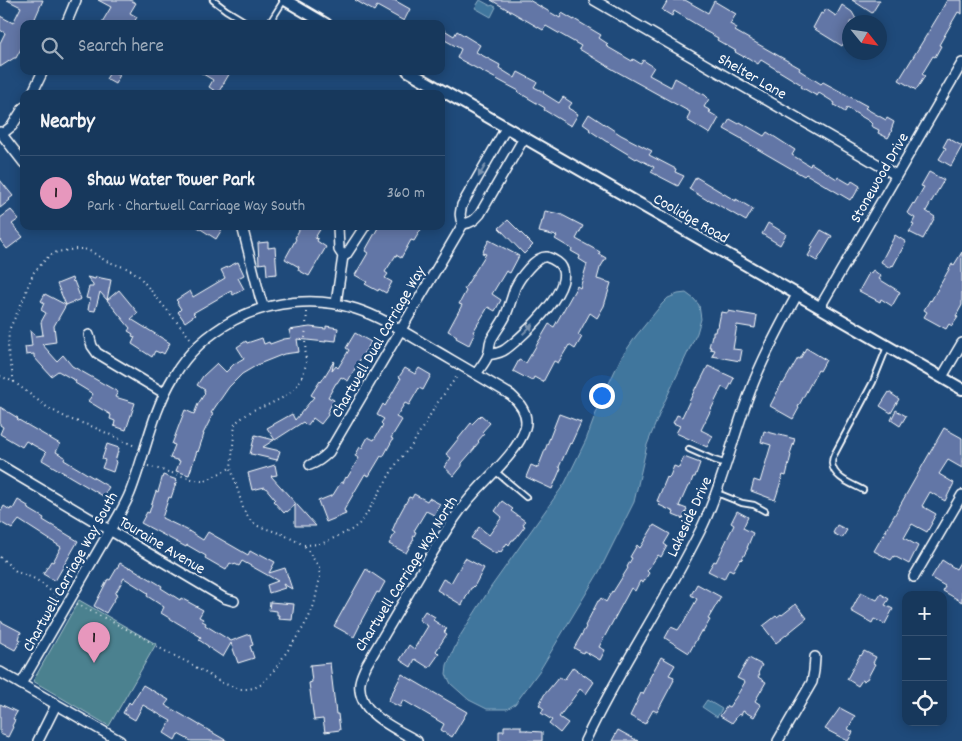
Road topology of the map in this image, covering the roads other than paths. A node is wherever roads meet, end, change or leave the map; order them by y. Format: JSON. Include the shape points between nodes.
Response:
{"nodes":[{"id":1,"x":76,"y":0,"type":"edge"},
{"id":2,"x":213,"y":0,"type":"edge"},
{"id":3,"x":284,"y":0,"type":"edge"},
{"id":4,"x":594,"y":0,"type":"edge"},
{"id":5,"x":68,"y":20,"type":"edge"},
{"id":6,"x":242,"y":20,"type":"edge"},
{"id":7,"x":272,"y":20,"type":"edge"},
{"id":8,"x":319,"y":20,"type":"edge"},
{"id":9,"x":962,"y":63,"type":"edge"},
{"id":10,"x":41,"y":75,"type":"edge"},
{"id":11,"x":415,"y":75,"type":"edge"},
{"id":12,"x":34,"y":90,"type":"edge"},
{"id":13,"x":441,"y":90,"type":"edge"},
{"id":14,"x":445,"y":93,"type":"edge"},
{"id":15,"x":20,"y":113,"type":"edge"},
{"id":16,"x":506,"y":128,"type":"junction"},
{"id":17,"x":1,"y":133,"type":"edge"},
{"id":18,"x":524,"y":138,"type":"junction"},
{"id":19,"x":20,"y":158,"type":"edge"},
{"id":20,"x":896,"y":175,"type":"junction"},
{"id":21,"x":463,"y":224,"type":"junction"},
{"id":22,"x":243,"y":230,"type":"edge"},
{"id":23,"x":338,"y":230,"type":"edge"},
{"id":24,"x":362,"y":230,"type":"edge"},
{"id":25,"x":342,"y":256,"type":"junction"},
{"id":26,"x":798,"y":294,"type":"junction"},
{"id":27,"x":336,"y":303,"type":"junction"},
{"id":28,"x":820,"y":307,"type":"junction"},
{"id":29,"x":264,"y":308,"type":"junction"},
{"id":30,"x":401,"y":331,"type":"junction"},
{"id":31,"x":90,"y":335,"type":"dead end"},
{"id":32,"x":962,"y":343,"type":"edge"},
{"id":33,"x":888,"y":346,"type":"junction"},
{"id":34,"x":488,"y":355,"type":"junction"},
{"id":35,"x":476,"y":374,"type":"junction"},
{"id":36,"x":942,"y":377,"type":"junction"},
{"id":37,"x":962,"y":389,"type":"edge"},
{"id":38,"x":164,"y":392,"type":"junction"},
{"id":39,"x":689,"y":448,"type":"dead end"},
{"id":40,"x":726,"y":464,"type":"junction"},
{"id":41,"x":0,"y":465,"type":"edge"},
{"id":42,"x":310,"y":465,"type":"dead end"},
{"id":43,"x":495,"y":471,"type":"junction"},
{"id":44,"x":863,"y":490,"type":"dead end"},
{"id":45,"x":717,"y":493,"type":"junction"},
{"id":46,"x":962,"y":495,"type":"edge"},
{"id":47,"x":526,"y":497,"type":"dead end"},
{"id":48,"x":765,"y":511,"type":"dead end"},
{"id":49,"x":110,"y":531,"type":"junction"},
{"id":50,"x":914,"y":577,"type":"dead end"},
{"id":51,"x":234,"y":601,"type":"dead end"},
{"id":52,"x":815,"y":657,"type":"dead end"},
{"id":53,"x":0,"y":672,"type":"edge"},
{"id":54,"x":21,"y":684,"type":"junction"},
{"id":55,"x":56,"y":705,"type":"junction"},
{"id":56,"x":38,"y":741,"type":"edge"},
{"id":57,"x":120,"y":741,"type":"edge"},
{"id":58,"x":417,"y":741,"type":"edge"},
{"id":59,"x":585,"y":741,"type":"edge"},
{"id":60,"x":778,"y":741,"type":"edge"}],
"edges":[{"from":1,"to":5,"type":"street"},
{"from":2,"to":6,"type":"lane"},
{"from":3,"to":7,"type":"lane"},
{"from":3,"to":8,"type":"street"},
{"from":4,"to":20,"type":"street","name":"Shelter Lane"},
{"from":9,"to":20,"type":"street","name":"Stonewood Drive"},
{"from":10,"to":12,"type":"street"},
{"from":11,"to":13,"type":"street","name":"Coolidge Road"},
{"from":14,"to":16,"type":"street","name":"Coolidge Road"},
{"from":15,"to":17,"type":"street","via":[[12,126]]},
{"from":16,"to":18,"type":"street","name":"Coolidge Road"},
{"from":16,"to":21,"type":"street","name":"Chartwell Dual Carriage Way","one_way":true,"via":[[462,205],[460,218]]},
{"from":17,"to":19,"type":"street"},
{"from":18,"to":21,"type":"street","name":"Chartwell Dual Carriage Way","via":[[480,214]]},
{"from":18,"to":26,"type":"street","name":"Coolidge Road"},
{"from":20,"to":28,"type":"street","name":"Stonewood Drive"},
{"from":21,"to":30,"type":"street","name":"Chartwell Dual Carriage Way"},
{"from":22,"to":29,"type":"street"},
{"from":23,"to":25,"type":"street"},
{"from":24,"to":25,"type":"street","via":[[346,255]]},
{"from":25,"to":27,"type":"street"},
{"from":26,"to":28,"type":"street","name":"Coolidge Road"},
{"from":26,"to":40,"type":"street","name":"Lakeside Drive","via":[[755,378]]},
{"from":27,"to":29,"type":"street","name":"Chartwell Carriage Way South","via":[[286,303]]},
{"from":27,"to":30,"type":"street","name":"Chartwell Carriage Way South","via":[[370,314]]},
{"from":28,"to":33,"type":"street","name":"Coolidge Road"},
{"from":29,"to":38,"type":"street","name":"Chartwell Carriage Way South","via":[[226,324],[198,346]]},
{"from":30,"to":35,"type":"street","name":"Chartwell Carriage Way North"},
{"from":30,"to":42,"type":"street","name":"Chartwell Dual Carriage Way","via":[[329,452]]},
{"from":31,"to":38,"type":"street","via":[[97,353]]},
{"from":32,"to":36,"type":"street"},
{"from":33,"to":36,"type":"street","name":"Coolidge Road"},
{"from":33,"to":44,"type":"lane","via":[[832,464],[841,478]]},
{"from":34,"to":34,"type":"street","one_way":true,"via":[[505,350],[553,301],[560,290],[563,275],[559,264],[543,257],[519,281],[505,318],[491,340]]},
{"from":34,"to":35,"type":"street"},
{"from":35,"to":43,"type":"street","name":"Chartwell Carriage Way North","via":[[512,395],[522,407],[526,421],[522,437]]},
{"from":36,"to":37,"type":"street","name":"Coolidge Road"},
{"from":38,"to":49,"type":"street","name":"Chartwell Carriage Way South","via":[[130,494]]},
{"from":39,"to":40,"type":"lane"},
{"from":40,"to":45,"type":"street","name":"Lakeside Drive"},
{"from":41,"to":49,"type":"street","name":"Touraine Avenue"},
{"from":43,"to":47,"type":"lane"},
{"from":43,"to":58,"type":"street","name":"Chartwell Carriage Way North","via":[[447,527],[367,664],[360,682],[360,691],[370,712]]},
{"from":45,"to":48,"type":"lane"},
{"from":45,"to":59,"type":"street","name":"Lakeside Drive","via":[[683,564]]},
{"from":46,"to":50,"type":"street"},
{"from":49,"to":51,"type":"street","name":"Touraine Avenue"},
{"from":49,"to":54,"type":"street","name":"Chartwell Carriage Way South"},
{"from":52,"to":60,"type":"street","via":[[812,682]]},
{"from":53,"to":54,"type":"street"},
{"from":54,"to":55,"type":"street"},
{"from":55,"to":56,"type":"street"},
{"from":55,"to":57,"type":"street"}]}
